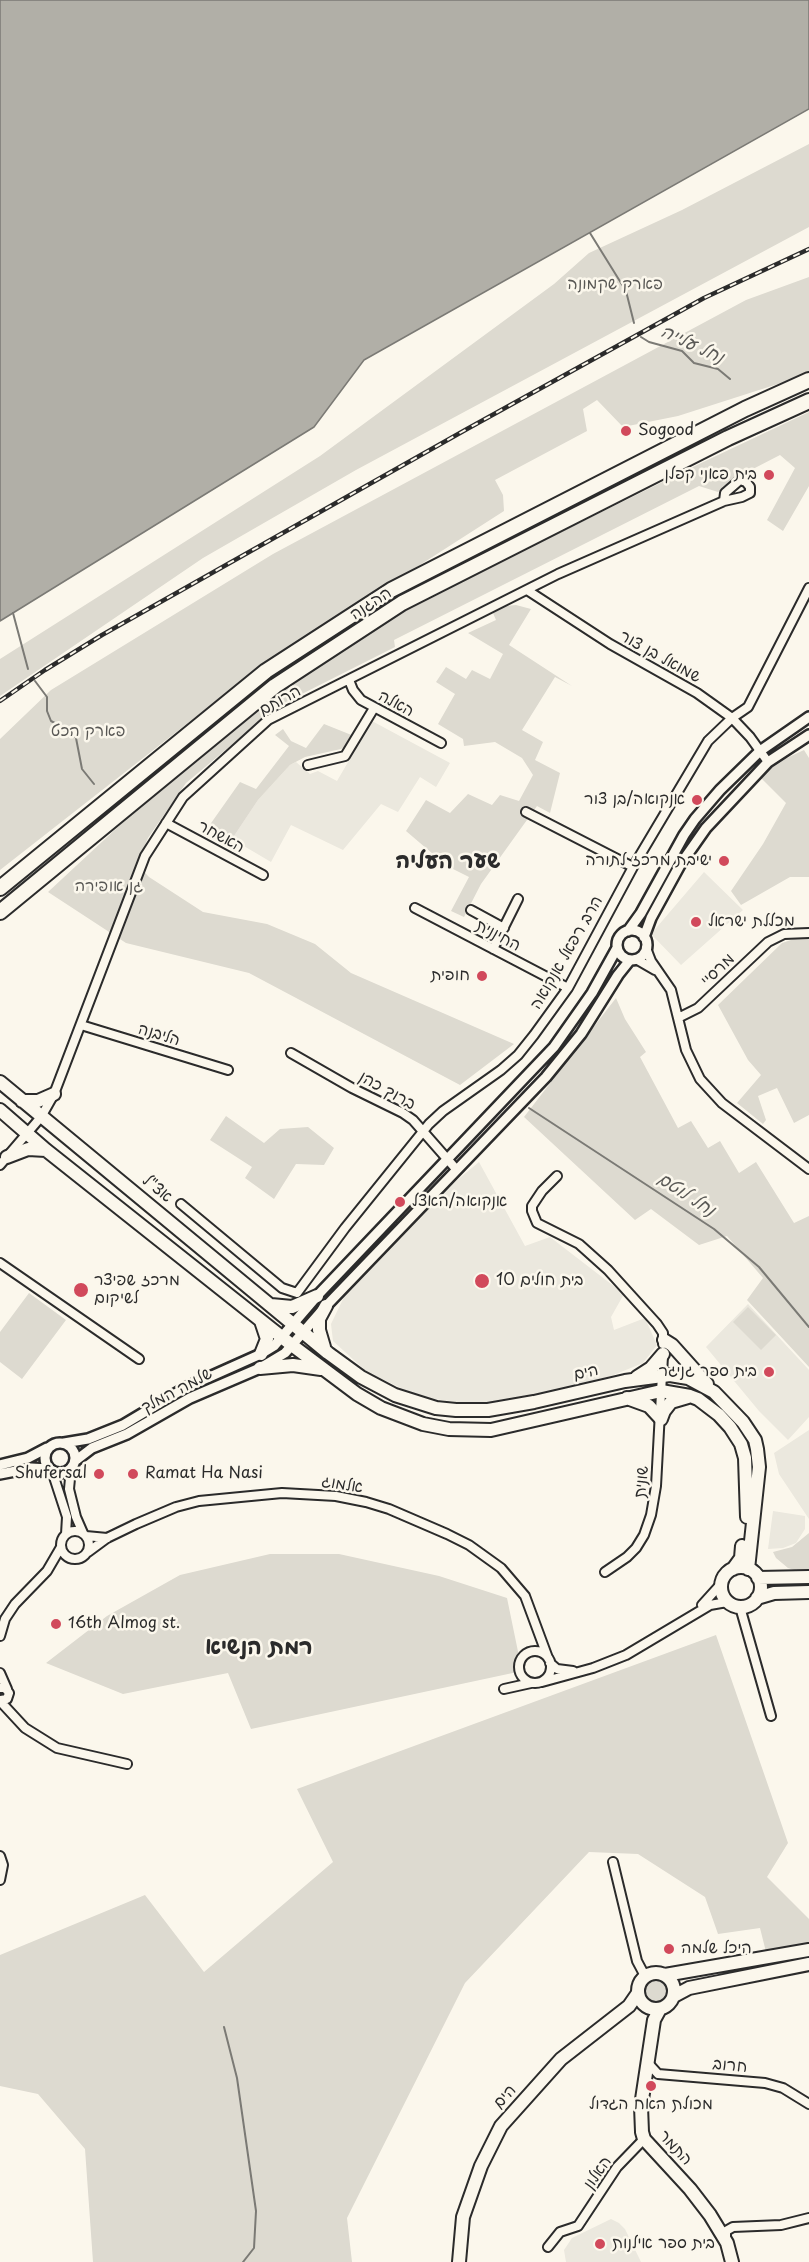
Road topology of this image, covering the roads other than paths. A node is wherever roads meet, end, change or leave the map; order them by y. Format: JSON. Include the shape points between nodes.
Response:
{"nodes":[{"id":1,"x":809,"y":380,"type":"edge"},
{"id":2,"x":809,"y":401,"type":"edge"},
{"id":3,"x":724,"y":501,"type":"dead end"},
{"id":4,"x":809,"y":588,"type":"edge"},
{"id":5,"x":527,"y":590,"type":"junction"},
{"id":6,"x":349,"y":680,"type":"junction"},
{"id":7,"x":374,"y":708,"type":"junction"},
{"id":8,"x":809,"y":717,"type":"edge"},
{"id":9,"x":732,"y":718,"type":"junction"},
{"id":10,"x":809,"y":735,"type":"edge"},
{"id":11,"x":441,"y":743,"type":"dead end"},
{"id":12,"x":760,"y":751,"type":"junction"},
{"id":13,"x":768,"y":762,"type":"junction"},
{"id":14,"x":308,"y":765,"type":"dead end"},
{"id":15,"x":526,"y":812,"type":"dead end"},
{"id":16,"x":166,"y":823,"type":"junction"},
{"id":17,"x":633,"y":867,"type":"junction"},
{"id":18,"x":263,"y":875,"type":"dead end"},
{"id":19,"x":0,"y":888,"type":"edge"},
{"id":20,"x":518,"y":899,"type":"dead end"},
{"id":21,"x":415,"y":908,"type":"dead end"},
{"id":22,"x":471,"y":909,"type":"dead end"},
{"id":23,"x":0,"y":912,"type":"edge"},
{"id":24,"x":504,"y":928,"type":"junction"},
{"id":25,"x":628,"y":931,"type":"junction"},
{"id":26,"x":809,"y":933,"type":"edge"},
{"id":27,"x":644,"y":937,"type":"junction"},
{"id":28,"x":617,"y":948,"type":"junction"},
{"id":29,"x":646,"y":948,"type":"junction"},
{"id":30,"x":493,"y":949,"type":"junction"},
{"id":31,"x":633,"y":960,"type":"junction"},
{"id":32,"x":661,"y":975,"type":"junction"},
{"id":33,"x":568,"y":988,"type":"junction"},
{"id":34,"x":678,"y":1018,"type":"junction"},
{"id":35,"x":81,"y":1025,"type":"junction"},
{"id":36,"x":291,"y":1053,"type":"dead end"},
{"id":37,"x":228,"y":1070,"type":"dead end"},
{"id":38,"x":0,"y":1082,"type":"edge"},
{"id":39,"x":54,"y":1094,"type":"junction"},
{"id":40,"x":22,"y":1101,"type":"junction"},
{"id":41,"x":0,"y":1110,"type":"edge"},
{"id":42,"x":41,"y":1117,"type":"junction"},
{"id":43,"x":423,"y":1130,"type":"junction"},
{"id":44,"x":27,"y":1133,"type":"junction"},
{"id":45,"x":46,"y":1149,"type":"junction"},
{"id":46,"x":447,"y":1159,"type":"junction"},
{"id":47,"x":4,"y":1161,"type":"edge"},
{"id":48,"x":456,"y":1169,"type":"junction"},
{"id":49,"x":809,"y":1169,"type":"edge"},
{"id":50,"x":557,"y":1176,"type":"dead end"},
{"id":51,"x":181,"y":1204,"type":"dead end"},
{"id":52,"x":0,"y":1263,"type":"edge"},
{"id":53,"x":297,"y":1293,"type":"joint"},
{"id":54,"x":321,"y":1301,"type":"junction"},
{"id":55,"x":271,"y":1305,"type":"junction"},
{"id":56,"x":261,"y":1320,"type":"junction"},
{"id":57,"x":293,"y":1323,"type":"junction"},
{"id":58,"x":304,"y":1332,"type":"junction"},
{"id":59,"x":282,"y":1337,"type":"junction"},
{"id":60,"x":664,"y":1340,"type":"junction"},
{"id":61,"x":292,"y":1346,"type":"junction"},
{"id":62,"x":328,"y":1353,"type":"junction"},
{"id":63,"x":261,"y":1354,"type":"junction"},
{"id":64,"x":663,"y":1354,"type":"junction"},
{"id":65,"x":139,"y":1359,"type":"dead end"},
{"id":66,"x":260,"y":1368,"type":"junction"},
{"id":67,"x":323,"y":1369,"type":"junction"},
{"id":68,"x":661,"y":1376,"type":"junction"},
{"id":69,"x":625,"y":1381,"type":"junction"},
{"id":70,"x":660,"y":1391,"type":"junction"},
{"id":71,"x":714,"y":1392,"type":"junction"},
{"id":72,"x":690,"y":1396,"type":"junction"},
{"id":73,"x":627,"y":1398,"type":"junction"},
{"id":74,"x":661,"y":1419,"type":"junction"},
{"id":75,"x":64,"y":1443,"type":"junction"},
{"id":76,"x":47,"y":1448,"type":"junction"},
{"id":77,"x":0,"y":1464,"type":"edge"},
{"id":78,"x":73,"y":1465,"type":"junction"},
{"id":79,"x":51,"y":1470,"type":"junction"},
{"id":80,"x":0,"y":1474,"type":"edge"},
{"id":81,"x":66,"y":1534,"type":"junction"},
{"id":82,"x":84,"y":1534,"type":"junction"},
{"id":83,"x":108,"y":1538,"type":"junction"},
{"id":84,"x":61,"y":1547,"type":"junction"},
{"id":85,"x":88,"y":1552,"type":"junction"},
{"id":86,"x":74,"y":1560,"type":"junction"},
{"id":87,"x":733,"y":1569,"type":"junction"},
{"id":88,"x":748,"y":1569,"type":"junction"},
{"id":89,"x":48,"y":1571,"type":"junction"},
{"id":90,"x":604,"y":1572,"type":"dead end"},
{"id":91,"x":809,"y":1577,"type":"edge"},
{"id":92,"x":759,"y":1578,"type":"junction"},
{"id":93,"x":721,"y":1584,"type":"junction"},
{"id":94,"x":809,"y":1592,"type":"edge"},
{"id":95,"x":757,"y":1598,"type":"junction"},
{"id":96,"x":728,"y":1602,"type":"junction"},
{"id":97,"x":740,"y":1607,"type":"junction"},
{"id":98,"x":689,"y":1616,"type":"junction"},
{"id":99,"x":534,"y":1620,"type":"junction"},
{"id":100,"x":0,"y":1636,"type":"edge"},
{"id":101,"x":529,"y":1652,"type":"junction"},
{"id":102,"x":549,"y":1660,"type":"junction"},
{"id":103,"x":519,"y":1668,"type":"junction"},
{"id":104,"x":580,"y":1671,"type":"junction"},
{"id":105,"x":0,"y":1673,"type":"edge"},
{"id":106,"x":542,"y":1682,"type":"junction"},
{"id":107,"x":531,"y":1683,"type":"junction"},
{"id":108,"x":6,"y":1691,"type":"edge"},
{"id":109,"x":0,"y":1701,"type":"edge"},
{"id":110,"x":771,"y":1716,"type":"dead end"},
{"id":111,"x":16,"y":1718,"type":"junction"},
{"id":112,"x":127,"y":1764,"type":"dead end"},
{"id":113,"x":0,"y":1856,"type":"edge"},
{"id":114,"x":613,"y":1862,"type":"dead end"},
{"id":115,"x":0,"y":1880,"type":"edge"},
{"id":116,"x":809,"y":1950,"type":"edge"},
{"id":117,"x":809,"y":1964,"type":"edge"},
{"id":118,"x":665,"y":1975,"type":"junction"},
{"id":119,"x":645,"y":1976,"type":"junction"},
{"id":120,"x":638,"y":1993,"type":"junction"},
{"id":121,"x":674,"y":1996,"type":"junction"},
{"id":122,"x":660,"y":2009,"type":"junction"},
{"id":123,"x":648,"y":2063,"type":"junction"},
{"id":124,"x":809,"y":2104,"type":"edge"},
{"id":125,"x":644,"y":2139,"type":"junction"},
{"id":126,"x":809,"y":2218,"type":"edge"},
{"id":127,"x":727,"y":2243,"type":"junction"},
{"id":128,"x":548,"y":2247,"type":"dead end"},
{"id":129,"x":459,"y":2262,"type":"edge"},
{"id":130,"x":732,"y":2262,"type":"edge"}],
"edges":[{"from":1,"to":19,"type":"highway","name":"ההגנה","via":[[392,590],[266,671]]},
{"from":2,"to":23,"type":"highway","name":"ההגנה","via":[[402,603],[275,686]]},
{"from":3,"to":5,"type":"street","name":"הרותם"},
{"from":4,"to":9,"type":"street","name":"הרב רפאל אנקואה","via":[[748,707]]},
{"from":5,"to":6,"type":"street","name":"הרותם"},
{"from":5,"to":9,"type":"street","name":"שמואל בן צור"},
{"from":6,"to":7,"type":"street","name":"האלה","via":[[361,700]]},
{"from":6,"to":16,"type":"street","name":"הרותם","via":[[268,720],[183,796]]},
{"from":7,"to":11,"type":"street","name":"האלה"},
{"from":7,"to":14,"type":"street","via":[[345,756]]},
{"from":8,"to":12,"type":"street"},
{"from":9,"to":12,"type":"street","name":"שמואל בן צור"},
{"from":9,"to":17,"type":"street","name":"הרב רפאל אנקואה","via":[[708,741]]},
{"from":10,"to":13,"type":"street"},
{"from":12,"to":13,"type":"street","name":"שמואל בן צור"},
{"from":12,"to":25,"type":"street","via":[[695,819]]},
{"from":13,"to":27,"type":"street","via":[[696,841]]},
{"from":15,"to":17,"type":"street"},
{"from":16,"to":18,"type":"street","name":"האשחר"},
{"from":16,"to":35,"type":"street","name":"הרותם","via":[[145,856]]},
{"from":17,"to":33,"type":"street","name":"הרב רפאל אנקואה"},
{"from":20,"to":24,"type":"street"},
{"from":21,"to":30,"type":"street","name":"החיננית"},
{"from":22,"to":24,"type":"street"},
{"from":24,"to":30,"type":"street"},
{"from":25,"to":27,"type":"street"},
{"from":25,"to":28,"type":"street","via":[[618,938]]},
{"from":26,"to":34,"type":"street","name":"מרסיי","via":[[784,934],[768,942],[698,1008]]},
{"from":27,"to":29,"type":"street"},
{"from":28,"to":31,"type":"street","via":[[622,956]]},
{"from":28,"to":46,"type":"street","via":[[592,993],[554,1047]]},
{"from":29,"to":31,"type":"street"},
{"from":29,"to":32,"type":"street"},
{"from":30,"to":33,"type":"street","name":"החיננית"},
{"from":31,"to":32,"type":"street"},
{"from":31,"to":48,"type":"street","via":[[618,975],[563,1058]]},
{"from":32,"to":34,"type":"street","via":[[671,990]]},
{"from":33,"to":43,"type":"street","name":"הרב רפאל אנקואה","via":[[518,1055]]},
{"from":34,"to":49,"type":"street","via":[[689,1060],[714,1097]]},
{"from":35,"to":37,"type":"street","name":"הליבנה"},
{"from":35,"to":39,"type":"street","name":"הרותם"},
{"from":36,"to":43,"type":"street","name":"ברוך כהן","via":[[403,1113]]},
{"from":38,"to":40,"type":"main road","name":"אצ\"ל"},
{"from":39,"to":40,"type":"main road","via":[[38,1101]]},
{"from":39,"to":42,"type":"street","name":"הרותם"},
{"from":40,"to":42,"type":"main road","name":"אצ\"ל"},
{"from":41,"to":44,"type":"main road"},
{"from":42,"to":44,"type":"street","name":"הרותם"},
{"from":42,"to":55,"type":"main road","name":"אצ\"ל"},
{"from":43,"to":46,"type":"street","name":"ברוך כהן"},
{"from":43,"to":53,"type":"street","name":"הרב רפאל אנקואה"},
{"from":44,"to":45,"type":"main road"},
{"from":44,"to":47,"type":"street","name":"הרותם"},
{"from":45,"to":47,"type":"main road","via":[[28,1149]]},
{"from":45,"to":56,"type":"main road"},
{"from":46,"to":48,"type":"street","name":"ברוך כהן"},
{"from":46,"to":54,"type":"street"},
{"from":48,"to":54,"type":"street"},
{"from":50,"to":60,"type":"street","via":[[532,1206],[537,1222],[588,1251],[657,1324]]},
{"from":51,"to":53,"type":"street","name":"אצ\"ל","via":[[282,1288]]},
{"from":52,"to":65,"type":"street"},
{"from":54,"to":55,"type":"main road","via":[[292,1307]]},
{"from":54,"to":57,"type":"street"},
{"from":54,"to":58,"type":"street"},
{"from":54,"to":62,"type":"main road","via":[[318,1330]]},
{"from":55,"to":57,"type":"main road","name":"אצ\"ל"},
{"from":56,"to":59,"type":"main road"},
{"from":56,"to":63,"type":"main road","via":[[267,1339]]},
{"from":57,"to":58,"type":"main road","name":"הים"},
{"from":57,"to":59,"type":"street"},
{"from":58,"to":61,"type":"street"},
{"from":58,"to":62,"type":"main road","name":"הים"},
{"from":59,"to":61,"type":"main road"},
{"from":59,"to":63,"type":"street","name":"שלמה המלך"},
{"from":60,"to":64,"type":"street","name":"שונית"},
{"from":60,"to":71,"type":"main road"},
{"from":61,"to":66,"type":"street","name":"שלמה המלך"},
{"from":61,"to":67,"type":"main road","name":"הים"},
{"from":62,"to":69,"type":"main road","name":"הים","via":[[395,1395],[456,1410],[488,1410]]},
{"from":63,"to":75,"type":"street","name":"שלמה המלך","via":[[185,1388],[111,1430]]},
{"from":64,"to":68,"type":"street","name":"שונית"},
{"from":64,"to":69,"type":"main road","via":[[645,1373]]},
{"from":66,"to":67,"type":"main road","via":[[293,1365]]},
{"from":66,"to":78,"type":"street","name":"שלמה המלך","via":[[190,1398],[127,1434],[92,1448]]},
{"from":67,"to":73,"type":"main road","name":"הים","via":[[381,1408],[405,1419],[449,1429],[491,1430]]},
{"from":68,"to":69,"type":"main road","name":"הים"},
{"from":68,"to":70,"type":"street","name":"שונית"},
{"from":68,"to":71,"type":"main road","name":"הים","via":[[688,1378]]},
{"from":70,"to":72,"type":"main road","name":"הים"},
{"from":70,"to":73,"type":"main road","name":"הים"},
{"from":70,"to":74,"type":"street","name":"שונית"},
{"from":71,"to":88,"type":"main road","name":"הים","via":[[743,1422],[757,1449],[759,1467]]},
{"from":72,"to":74,"type":"main road","via":[[671,1402]]},
{"from":72,"to":87,"type":"main road","name":"הים","via":[[719,1415],[744,1451],[748,1510],[741,1558]]},
{"from":73,"to":74,"type":"main road","via":[[649,1406]]},
{"from":74,"to":90,"type":"street","name":"שונית","via":[[656,1486],[644,1535],[627,1557]]},
{"from":75,"to":76,"type":"street"},
{"from":75,"to":78,"type":"street","via":[[72,1449]]},
{"from":76,"to":77,"type":"street","via":[[28,1458]]},
{"from":76,"to":79,"type":"street","via":[[44,1459]]},
{"from":78,"to":79,"type":"street","via":[[62,1473]]},
{"from":78,"to":82,"type":"street","via":[[69,1489]]},
{"from":79,"to":80,"type":"street","via":[[31,1468]]},
{"from":79,"to":81,"type":"street","via":[[68,1517]]},
{"from":81,"to":82,"type":"street"},
{"from":81,"to":84,"type":"street"},
{"from":82,"to":83,"type":"street","name":"אלמוג"},
{"from":82,"to":85,"type":"street"},
{"from":83,"to":85,"type":"street","name":"אלמוג"},
{"from":83,"to":99,"type":"street","name":"אלמוג","via":[[176,1507],[199,1501],[282,1492],[336,1496],[389,1509],[469,1545],[511,1577],[525,1596]]},
{"from":84,"to":86,"type":"street","via":[[65,1556]]},
{"from":84,"to":89,"type":"street"},
{"from":85,"to":86,"type":"street"},
{"from":86,"to":89,"type":"street"},
{"from":87,"to":88,"type":"main road"},
{"from":87,"to":93,"type":"main road"},
{"from":88,"to":92,"type":"main road"},
{"from":89,"to":100,"type":"street","via":[[15,1604]]},
{"from":91,"to":92,"type":"main road"},
{"from":92,"to":95,"type":"main road"},
{"from":93,"to":96,"type":"main road"},
{"from":93,"to":98,"type":"street"},
{"from":94,"to":95,"type":"main road","via":[[774,1593]]},
{"from":95,"to":97,"type":"main road"},
{"from":96,"to":97,"type":"main road"},
{"from":96,"to":98,"type":"street","via":[[710,1605]]},
{"from":97,"to":110,"type":"street"},
{"from":98,"to":104,"type":"street","via":[[626,1655]]},
{"from":99,"to":101,"type":"street","name":"אלמוג","via":[[535,1644]]},
{"from":99,"to":102,"type":"street","name":"אלמוג"},
{"from":101,"to":102,"type":"street","via":[[539,1652]]},
{"from":101,"to":103,"type":"street"},
{"from":102,"to":104,"type":"street","via":[[557,1669]]},
{"from":102,"to":106,"type":"street","via":[[550,1674]]},
{"from":103,"to":107,"type":"street","via":[[522,1677]]},
{"from":103,"to":107,"type":"street","via":[[512,1683],[504,1689]]},
{"from":104,"to":106,"type":"street"},
{"from":105,"to":108,"type":"street"},
{"from":106,"to":107,"type":"street"},
{"from":108,"to":109,"type":"street","via":[[5,1700]]},
{"from":108,"to":111,"type":"street"},
{"from":109,"to":111,"type":"street"},
{"from":111,"to":112,"type":"street","via":[[34,1735],[57,1748]]},
{"from":113,"to":115,"type":"street"},
{"from":114,"to":119,"type":"street","via":[[637,1961]]},
{"from":116,"to":118,"type":"main road"},
{"from":117,"to":121,"type":"main road","via":[[689,1988]]},
{"from":118,"to":119,"type":"main road"},
{"from":118,"to":121,"type":"main road","via":[[672,1982]]},
{"from":119,"to":120,"type":"main road"},
{"from":120,"to":122,"type":"main road","via":[[645,2006]]},
{"from":120,"to":129,"type":"main road","name":"הים","via":[[629,2006],[561,2059],[501,2126],[463,2217]]},
{"from":121,"to":122,"type":"main road"},
{"from":122,"to":123,"type":"main road","name":"התמר","via":[[654,2020]]},
{"from":123,"to":124,"type":"street","name":"חרוב","via":[[658,2074],[765,2083],[783,2088]]},
{"from":123,"to":125,"type":"main road","name":"התמר","via":[[640,2124]]},
{"from":125,"to":127,"type":"main road","name":"התמר","via":[[700,2200]]},
{"from":125,"to":128,"type":"street","name":"האלון","via":[[617,2167],[578,2226],[560,2232]]},
{"from":126,"to":127,"type":"street","via":[[781,2225],[733,2227],[726,2231]]},
{"from":127,"to":130,"type":"main road","name":"התמר"}]}
